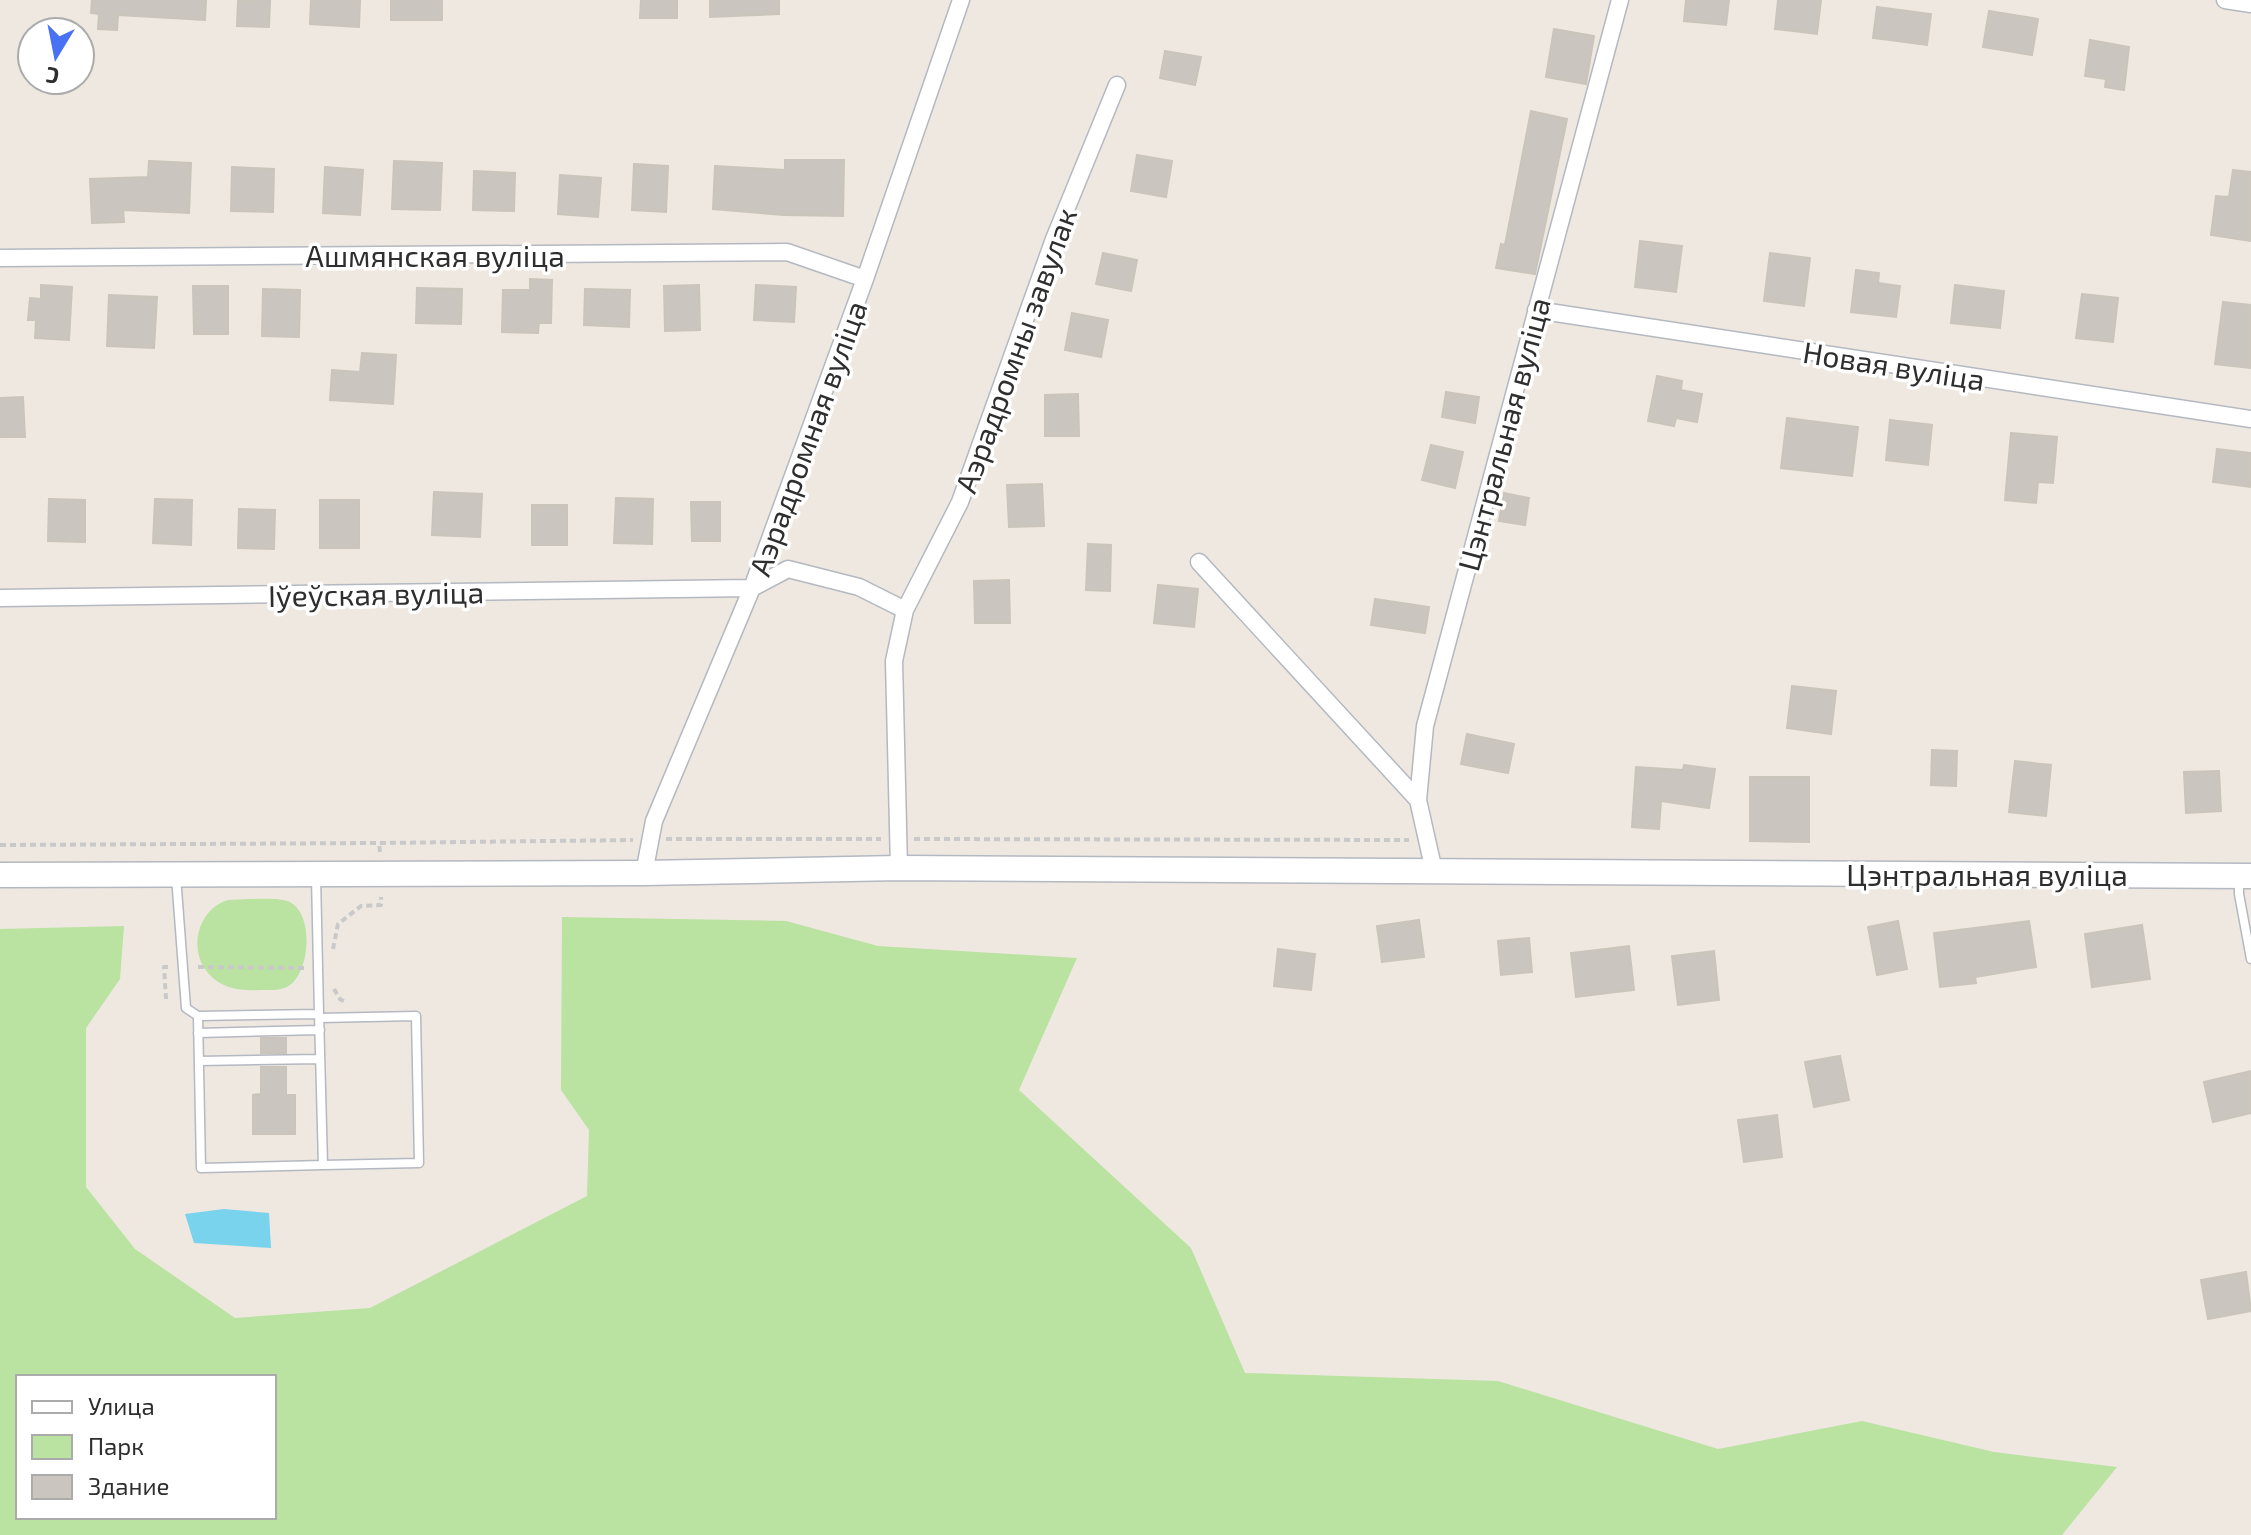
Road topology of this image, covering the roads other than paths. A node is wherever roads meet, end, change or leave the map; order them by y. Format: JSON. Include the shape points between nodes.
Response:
{"nodes":[{"id":1,"x":961,"y":0,"type":"edge"},
{"id":2,"x":1620,"y":0,"type":"edge"},
{"id":3,"x":2225,"y":0,"type":"edge"},
{"id":4,"x":2251,"y":4,"type":"edge"},
{"id":5,"x":1117,"y":85,"type":"dead end"},
{"id":6,"x":0,"y":258,"type":"edge"},
{"id":7,"x":865,"y":279,"type":"junction"},
{"id":8,"x":1536,"y":310,"type":"junction"},
{"id":9,"x":2251,"y":419,"type":"edge"},
{"id":10,"x":1199,"y":562,"type":"dead end"},
{"id":11,"x":752,"y":588,"type":"junction"},
{"id":12,"x":0,"y":598,"type":"edge"},
{"id":13,"x":905,"y":610,"type":"junction"},
{"id":14,"x":1418,"y":800,"type":"junction"},
{"id":15,"x":899,"y":868,"type":"junction"},
{"id":16,"x":1434,"y":871,"type":"junction"},
{"id":17,"x":644,"y":873,"type":"junction"},
{"id":18,"x":0,"y":875,"type":"edge"},
{"id":19,"x":176,"y":875,"type":"junction"},
{"id":20,"x":316,"y":875,"type":"junction"},
{"id":21,"x":2245,"y":876,"type":"edge"},
{"id":22,"x":2251,"y":959,"type":"edge"},
{"id":23,"x":198,"y":1016,"type":"junction"},
{"id":24,"x":320,"y":1016,"type":"junction"},
{"id":25,"x":320,"y":1030,"type":"junction"},
{"id":26,"x":198,"y":1033,"type":"junction"},
{"id":27,"x":320,"y":1059,"type":"junction"},
{"id":28,"x":199,"y":1061,"type":"junction"},
{"id":29,"x":323,"y":1165,"type":"junction"}],
"edges":[{"from":1,"to":7,"type":"street","name":"Аэрадромная вуліца"},
{"from":2,"to":8,"type":"street","name":"Цэнтральная вуліца"},
{"from":3,"to":4,"type":"street"},
{"from":5,"to":13,"type":"street","name":"Аэрадромны завулак","via":[[1054,239],[960,502]]},
{"from":6,"to":7,"type":"street","name":"Ашмянская вуліца","via":[[787,252]]},
{"from":7,"to":11,"type":"street","name":"Аэрадромная вуліца"},
{"from":8,"to":9,"type":"street","name":"Новая вуліца"},
{"from":8,"to":14,"type":"street","name":"Цэнтральная вуліца","via":[[1425,726]]},
{"from":10,"to":14,"type":"street"},
{"from":11,"to":12,"type":"street","name":"Іўеўская вуліца"},
{"from":11,"to":13,"type":"street","via":[[788,569],[859,587]]},
{"from":11,"to":17,"type":"street","name":"Аэрадромная вуліца","via":[[654,821]]},
{"from":13,"to":15,"type":"street","name":"Аэрадромны завулак","via":[[894,661]]},
{"from":14,"to":16,"type":"street","name":"Цэнтральная вуліца"},
{"from":15,"to":16,"type":"main road","name":"Цэнтральная вуліца"},
{"from":15,"to":17,"type":"main road","name":"Цэнтральная вуліца"},
{"from":16,"to":21,"type":"main road","name":"Цэнтральная вуліца"},
{"from":17,"to":20,"type":"main road","name":"Цэнтральная вуліца"},
{"from":18,"to":19,"type":"main road","name":"Цэнтральная вуліца"},
{"from":19,"to":20,"type":"main road","name":"Цэнтральная вуліца"},
{"from":19,"to":23,"type":"lane","via":[[186,1008]]},
{"from":20,"to":24,"type":"lane"},
{"from":21,"to":22,"type":"lane","via":[[2239,894]]},
{"from":23,"to":24,"type":"lane"},
{"from":23,"to":26,"type":"lane"},
{"from":24,"to":25,"type":"lane"},
{"from":24,"to":29,"type":"lane","via":[[416,1016],[419,1163]]},
{"from":25,"to":26,"type":"lane"},
{"from":25,"to":27,"type":"lane"},
{"from":26,"to":28,"type":"lane"},
{"from":27,"to":28,"type":"lane"},
{"from":27,"to":29,"type":"lane"},
{"from":28,"to":29,"type":"lane","via":[[201,1168]]}]}
